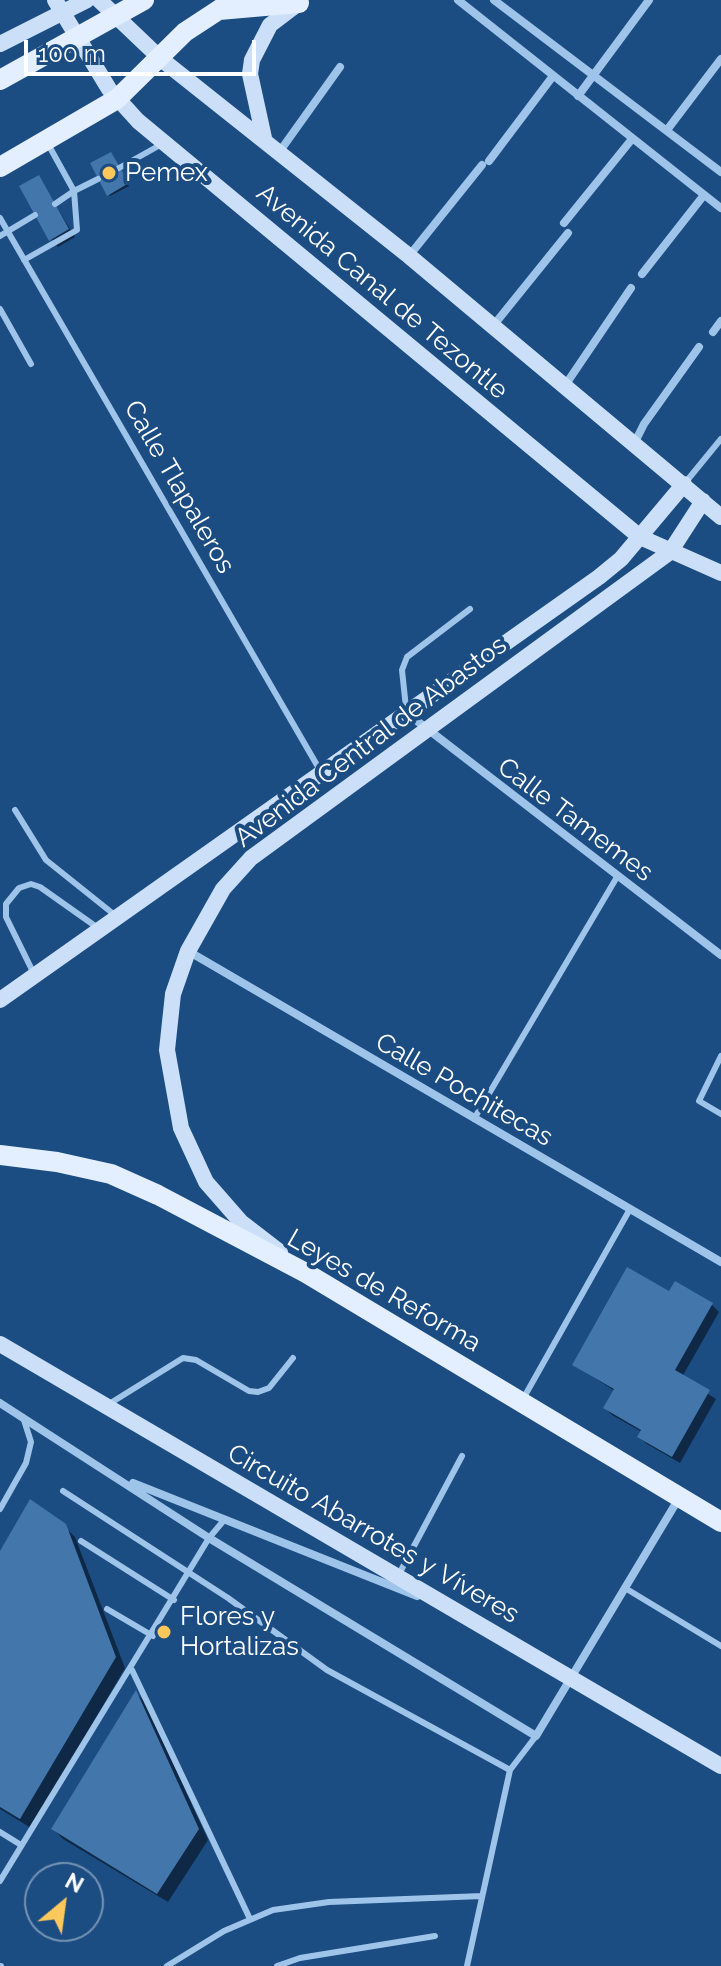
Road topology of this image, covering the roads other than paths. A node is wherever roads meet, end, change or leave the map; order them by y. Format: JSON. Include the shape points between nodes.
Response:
{"nodes":[{"id":1,"x":87,"y":0,"type":"edge"},
{"id":2,"x":99,"y":0,"type":"edge"},
{"id":3,"x":144,"y":0,"type":"edge"},
{"id":4,"x":234,"y":0,"type":"edge"},
{"id":5,"x":458,"y":0,"type":"edge"},
{"id":6,"x":494,"y":0,"type":"edge"},
{"id":7,"x":649,"y":0,"type":"edge"},
{"id":8,"x":302,"y":1,"type":"edge"},
{"id":9,"x":59,"y":7,"type":"edge"},
{"id":10,"x":215,"y":10,"type":"junction"},
{"id":11,"x":115,"y":16,"type":"junction"},
{"id":12,"x":77,"y":38,"type":"junction"},
{"id":13,"x":0,"y":44,"type":"edge"},
{"id":14,"x":161,"y":59,"type":"junction"},
{"id":15,"x":721,"y":59,"type":"edge"},
{"id":16,"x":340,"y":67,"type":"dead end"},
{"id":17,"x":594,"y":75,"type":"junction"},
{"id":18,"x":553,"y":76,"type":"junction"},
{"id":19,"x":0,"y":80,"type":"edge"},
{"id":20,"x":578,"y":96,"type":"junction"},
{"id":21,"x":117,"y":99,"type":"junction"},
{"id":22,"x":667,"y":130,"type":"junction"},
{"id":23,"x":264,"y":138,"type":"junction"},
{"id":24,"x":632,"y":139,"type":"junction"},
{"id":25,"x":47,"y":140,"type":"junction"},
{"id":26,"x":163,"y":143,"type":"junction"},
{"id":27,"x":280,"y":151,"type":"junction"},
{"id":28,"x":0,"y":167,"type":"edge"},
{"id":29,"x":119,"y":168,"type":"dead end"},
{"id":30,"x":721,"y":172,"type":"edge"},
{"id":31,"x":98,"y":179,"type":"dead end"},
{"id":32,"x":74,"y":191,"type":"junction"},
{"id":33,"x":704,"y":195,"type":"junction"},
{"id":34,"x":55,"y":204,"type":"dead end"},
{"id":35,"x":721,"y":208,"type":"edge"},
{"id":36,"x":35,"y":215,"type":"dead end"},
{"id":37,"x":0,"y":218,"type":"edge"},
{"id":38,"x":564,"y":223,"type":"dead end"},
{"id":39,"x":8,"y":232,"type":"junction"},
{"id":40,"x":568,"y":233,"type":"dead end"},
{"id":41,"x":0,"y":236,"type":"edge"},
{"id":42,"x":409,"y":256,"type":"junction"},
{"id":43,"x":24,"y":260,"type":"junction"},
{"id":44,"x":642,"y":274,"type":"dead end"},
{"id":45,"x":631,"y":288,"type":"dead end"},
{"id":46,"x":0,"y":309,"type":"edge"},
{"id":47,"x":721,"y":321,"type":"edge"},
{"id":48,"x":492,"y":327,"type":"junction"},
{"id":49,"x":713,"y":332,"type":"dead end"},
{"id":50,"x":699,"y":347,"type":"dead end"},
{"id":51,"x":31,"y":364,"type":"dead end"},
{"id":52,"x":563,"y":387,"type":"junction"},
{"id":53,"x":721,"y":439,"type":"edge"},
{"id":54,"x":634,"y":444,"type":"junction"},
{"id":55,"x":684,"y":484,"type":"junction"},
{"id":56,"x":703,"y":501,"type":"junction"},
{"id":57,"x":721,"y":517,"type":"edge"},
{"id":58,"x":640,"y":537,"type":"junction"},
{"id":59,"x":670,"y":552,"type":"junction"},
{"id":60,"x":721,"y":573,"type":"edge"},
{"id":61,"x":470,"y":609,"type":"dead end"},
{"id":62,"x":408,"y":714,"type":"junction"},
{"id":63,"x":425,"y":730,"type":"junction"},
{"id":64,"x":323,"y":775,"type":"junction"},
{"id":65,"x":15,"y":810,"type":"dead end"},
{"id":66,"x":617,"y":877,"type":"junction"},
{"id":67,"x":118,"y":918,"type":"junction"},
{"id":68,"x":101,"y":930,"type":"junction"},
{"id":69,"x":188,"y":951,"type":"junction"},
{"id":70,"x":721,"y":955,"type":"edge"},
{"id":71,"x":35,"y":976,"type":"junction"},
{"id":72,"x":4,"y":993,"type":"edge"},
{"id":73,"x":721,"y":1056,"type":"edge"},
{"id":74,"x":721,"y":1114,"type":"edge"},
{"id":75,"x":474,"y":1119,"type":"junction"},
{"id":76,"x":0,"y":1155,"type":"edge"},
{"id":77,"x":630,"y":1209,"type":"junction"},
{"id":78,"x":721,"y":1262,"type":"edge"},
{"id":79,"x":306,"y":1273,"type":"junction"},
{"id":80,"x":0,"y":1344,"type":"edge"},
{"id":81,"x":293,"y":1358,"type":"dead end"},
{"id":82,"x":521,"y":1402,"type":"junction"},
{"id":83,"x":0,"y":1403,"type":"edge"},
{"id":84,"x":106,"y":1406,"type":"junction"},
{"id":85,"x":23,"y":1417,"type":"junction"},
{"id":86,"x":462,"y":1456,"type":"dead end"},
{"id":87,"x":117,"y":1477,"type":"junction"},
{"id":88,"x":63,"y":1491,"type":"dead end"},
{"id":89,"x":679,"y":1498,"type":"junction"},
{"id":90,"x":0,"y":1509,"type":"edge"},
{"id":91,"x":225,"y":1519,"type":"junction"},
{"id":92,"x":721,"y":1522,"type":"edge"},
{"id":93,"x":209,"y":1538,"type":"junction"},
{"id":94,"x":81,"y":1541,"type":"dead end"},
{"id":95,"x":189,"y":1572,"type":"junction"},
{"id":96,"x":398,"y":1576,"type":"junction"},
{"id":97,"x":625,"y":1588,"type":"junction"},
{"id":98,"x":174,"y":1600,"type":"junction"},
{"id":99,"x":107,"y":1609,"type":"dead end"},
{"id":100,"x":463,"y":1614,"type":"junction"},
{"id":101,"x":153,"y":1636,"type":"junction"},
{"id":102,"x":721,"y":1646,"type":"edge"},
{"id":103,"x":132,"y":1670,"type":"junction"},
{"id":104,"x":571,"y":1676,"type":"junction"},
{"id":105,"x":536,"y":1736,"type":"junction"},
{"id":106,"x":721,"y":1766,"type":"edge"},
{"id":107,"x":510,"y":1770,"type":"junction"},
{"id":108,"x":0,"y":1832,"type":"edge"},
{"id":109,"x":21,"y":1845,"type":"junction"},
{"id":110,"x":0,"y":1881,"type":"edge"},
{"id":111,"x":482,"y":1896,"type":"junction"},
{"id":112,"x":250,"y":1919,"type":"junction"},
{"id":113,"x":435,"y":1936,"type":"dead end"},
{"id":114,"x":167,"y":1966,"type":"edge"},
{"id":115,"x":277,"y":1966,"type":"edge"},
{"id":116,"x":467,"y":1966,"type":"edge"}],
"edges":[{"from":1,"to":9,"type":"main road"},
{"from":2,"to":11,"type":"main road","name":"Avenida Canal de Tezontle"},
{"from":3,"to":11,"type":"main road"},
{"from":4,"to":10,"type":"main road"},
{"from":5,"to":18,"type":"street"},
{"from":6,"to":17,"type":"street"},
{"from":7,"to":17,"type":"street"},
{"from":8,"to":10,"type":"main road"},
{"from":8,"to":23,"type":"main road","via":[[270,25],[252,60],[250,74]]},
{"from":9,"to":12,"type":"main road","name":"Avenida Canal de Tezontle"},
{"from":9,"to":13,"type":"main road"},
{"from":10,"to":14,"type":"main road"},
{"from":11,"to":12,"type":"main road"},
{"from":11,"to":14,"type":"main road","name":"Avenida Canal de Tezontle"},
{"from":12,"to":19,"type":"main road"},
{"from":12,"to":21,"type":"main road","name":"Avenida Canal de Tezontle"},
{"from":14,"to":21,"type":"main road"},
{"from":14,"to":23,"type":"main road","name":"Avenida Canal de Tezontle"},
{"from":15,"to":22,"type":"street"},
{"from":16,"to":27,"type":"street"},
{"from":17,"to":20,"type":"street"},
{"from":17,"to":22,"type":"street"},
{"from":18,"to":20,"type":"street"},
{"from":18,"to":42,"type":"street"},
{"from":20,"to":24,"type":"street"},
{"from":21,"to":25,"type":"main road"},
{"from":21,"to":26,"type":"main road","name":"Avenida Canal de Tezontle"},
{"from":22,"to":30,"type":"street"},
{"from":23,"to":27,"type":"main road","name":"Avenida Canal de Tezontle"},
{"from":24,"to":33,"type":"street"},
{"from":24,"to":38,"type":"street"},
{"from":25,"to":28,"type":"main road"},
{"from":25,"to":32,"type":"lane"},
{"from":26,"to":29,"type":"lane"},
{"from":26,"to":58,"type":"main road","name":"Avenida Canal de Tezontle"},
{"from":27,"to":42,"type":"main road","name":"Avenida Canal de Tezontle"},
{"from":31,"to":32,"type":"lane"},
{"from":32,"to":34,"type":"lane"},
{"from":32,"to":43,"type":"lane","via":[[77,230]]},
{"from":33,"to":35,"type":"street"},
{"from":33,"to":44,"type":"street"},
{"from":36,"to":39,"type":"lane"},
{"from":37,"to":39,"type":"lane","name":"Calle Tlapaleros"},
{"from":39,"to":41,"type":"lane"},
{"from":39,"to":43,"type":"lane","name":"Calle Tlapaleros"},
{"from":40,"to":48,"type":"street"},
{"from":42,"to":48,"type":"main road","name":"Avenida Canal de Tezontle"},
{"from":43,"to":64,"type":"lane","name":"Calle Tlapaleros"},
{"from":45,"to":52,"type":"street"},
{"from":46,"to":51,"type":"lane"},
{"from":47,"to":49,"type":"street"},
{"from":48,"to":52,"type":"main road","name":"Avenida Canal de Tezontle"},
{"from":50,"to":54,"type":"street"},
{"from":52,"to":54,"type":"main road","name":"Avenida Canal de Tezontle"},
{"from":53,"to":55,"type":"lane"},
{"from":54,"to":55,"type":"main road","name":"Avenida Canal de Tezontle"},
{"from":55,"to":56,"type":"main road","name":"Avenida Canal de Tezontle"},
{"from":55,"to":58,"type":"main road","name":"Avenida Central de Abastos"},
{"from":56,"to":57,"type":"main road","name":"Avenida Canal de Tezontle"},
{"from":56,"to":59,"type":"main road","name":"Avenida Central de Abastos"},
{"from":58,"to":59,"type":"main road","name":"Avenida Canal de Tezontle"},
{"from":58,"to":62,"type":"main road","name":"Avenida Central de Abastos","via":[[599,577]]},
{"from":59,"to":60,"type":"main road","name":"Avenida Canal de Tezontle"},
{"from":59,"to":63,"type":"main road","name":"Avenida Central de Abastos"},
{"from":61,"to":62,"type":"lane","via":[[407,657],[402,670]]},
{"from":62,"to":63,"type":"street","name":"Calle Tamemes"},
{"from":62,"to":64,"type":"main road","name":"Avenida Central de Abastos"},
{"from":63,"to":66,"type":"street","name":"Calle Tamemes"},
{"from":63,"to":69,"type":"main road","name":"Avenida Central de Abastos","via":[[251,858],[223,889]]},
{"from":64,"to":67,"type":"main road","name":"Avenida Central de Abastos"},
{"from":65,"to":67,"type":"lane","via":[[46,860]]},
{"from":66,"to":70,"type":"street","name":"Calle Tamemes"},
{"from":66,"to":75,"type":"lane"},
{"from":67,"to":68,"type":"main road","name":"Avenida Central de Abastos"},
{"from":68,"to":71,"type":"main road","name":"Avenida Central de Abastos"},
{"from":68,"to":71,"type":"lane","via":[[40,887],[19,888],[6,904],[6,917]]},
{"from":69,"to":75,"type":"street","name":"Calle Pochitecas"},
{"from":69,"to":79,"type":"main road","name":"Avenida Central de Abastos","via":[[173,994],[167,1050],[181,1128],[206,1182],[223,1202]]},
{"from":71,"to":72,"type":"main road","name":"Avenida Central de Abastos"},
{"from":73,"to":74,"type":"lane","via":[[699,1101]]},
{"from":75,"to":77,"type":"street","name":"Calle Pochitecas"},
{"from":76,"to":79,"type":"main road","name":"Leyes de Reforma","via":[[111,1174]]},
{"from":77,"to":78,"type":"street","name":"Calle Pochitecas"},
{"from":77,"to":82,"type":"lane"},
{"from":79,"to":82,"type":"main road","name":"Leyes de Reforma"},
{"from":80,"to":84,"type":"main road","name":"Circuito Abarrotes y Víveres"},
{"from":81,"to":84,"type":"lane","via":[[269,1388],[258,1392],[183,1358]]},
{"from":82,"to":89,"type":"main road","name":"Leyes de Reforma"},
{"from":83,"to":85,"type":"street"},
{"from":84,"to":96,"type":"main road","name":"Circuito Abarrotes y Víveres"},
{"from":85,"to":87,"type":"street"},
{"from":85,"to":90,"type":"lane","via":[[31,1442],[26,1463]]},
{"from":86,"to":96,"type":"lane"},
{"from":87,"to":91,"type":"street"},
{"from":87,"to":93,"type":"street"},
{"from":88,"to":95,"type":"lane"},
{"from":89,"to":92,"type":"main road","name":"Leyes de Reforma"},
{"from":89,"to":97,"type":"street"},
{"from":91,"to":93,"type":"lane"},
{"from":91,"to":100,"type":"street"},
{"from":93,"to":95,"type":"lane"},
{"from":93,"to":105,"type":"street"},
{"from":94,"to":98,"type":"lane"},
{"from":95,"to":98,"type":"lane"},
{"from":95,"to":107,"type":"lane","via":[[327,1670]]},
{"from":96,"to":100,"type":"main road","name":"Circuito Abarrotes y Víveres"},
{"from":97,"to":102,"type":"lane"},
{"from":97,"to":104,"type":"street"},
{"from":98,"to":101,"type":"lane"},
{"from":99,"to":101,"type":"lane"},
{"from":100,"to":104,"type":"main road","name":"Circuito Abarrotes y Víveres"},
{"from":101,"to":103,"type":"lane"},
{"from":103,"to":109,"type":"lane"},
{"from":103,"to":112,"type":"lane"},
{"from":104,"to":105,"type":"street"},
{"from":104,"to":106,"type":"main road","name":"Circuito Abarrotes y Víveres"},
{"from":105,"to":107,"type":"lane"},
{"from":107,"to":111,"type":"lane"},
{"from":108,"to":109,"type":"lane"},
{"from":109,"to":110,"type":"lane"},
{"from":111,"to":112,"type":"lane","via":[[329,1902]]},
{"from":111,"to":116,"type":"lane"},
{"from":112,"to":114,"type":"lane"},
{"from":113,"to":115,"type":"lane"}]}
